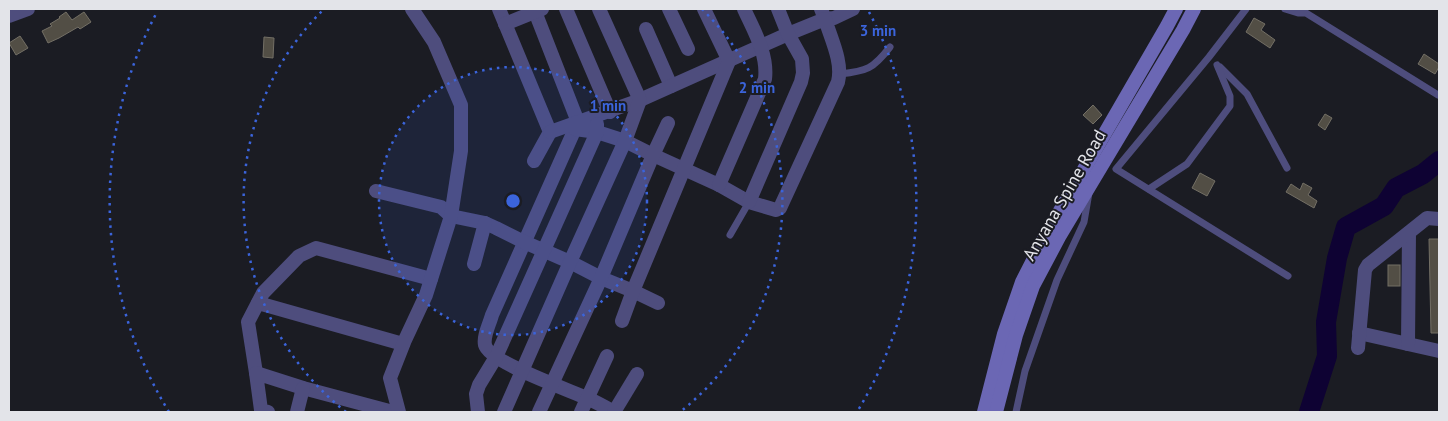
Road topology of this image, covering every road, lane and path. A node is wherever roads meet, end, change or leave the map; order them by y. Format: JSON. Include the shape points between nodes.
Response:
{"nodes":[{"id":1,"x":28,"y":9,"type":"edge"},
{"id":2,"x":412,"y":9,"type":"edge"},
{"id":3,"x":499,"y":9,"type":"edge"},
{"id":4,"x":566,"y":9,"type":"edge"},
{"id":5,"x":599,"y":9,"type":"edge"},
{"id":6,"x":669,"y":9,"type":"edge"},
{"id":7,"x":704,"y":9,"type":"edge"},
{"id":8,"x":744,"y":9,"type":"edge"},
{"id":9,"x":778,"y":9,"type":"edge"},
{"id":10,"x":853,"y":9,"type":"edge"},
{"id":11,"x":1176,"y":9,"type":"edge"},
{"id":12,"x":1194,"y":9,"type":"edge"},
{"id":13,"x":1246,"y":9,"type":"edge"},
{"id":14,"x":1285,"y":9,"type":"edge"},
{"id":15,"x":537,"y":10,"type":"edge"},
{"id":16,"x":823,"y":14,"type":"edge"},
{"id":17,"x":9,"y":16,"type":"edge"},
{"id":18,"x":505,"y":24,"type":"junction"},
{"id":19,"x":646,"y":29,"type":"dead end"},
{"id":20,"x":788,"y":34,"type":"junction"},
{"id":21,"x":761,"y":47,"type":"junction"},
{"id":22,"x":890,"y":47,"type":"dead end"},
{"id":23,"x":688,"y":49,"type":"dead end"},
{"id":24,"x":1209,"y":57,"type":"junction"},
{"id":25,"x":729,"y":62,"type":"junction"},
{"id":26,"x":1217,"y":65,"type":"junction"},
{"id":27,"x":840,"y":74,"type":"junction"},
{"id":28,"x":671,"y":86,"type":"junction"},
{"id":29,"x":1438,"y":95,"type":"dead end"},
{"id":30,"x":640,"y":100,"type":"junction"},
{"id":31,"x":603,"y":114,"type":"junction"},
{"id":32,"x":668,"y":123,"type":"dead end"},
{"id":33,"x":576,"y":126,"type":"junction"},
{"id":34,"x":550,"y":132,"type":"junction"},
{"id":35,"x":597,"y":132,"type":"junction"},
{"id":36,"x":625,"y":141,"type":"junction"},
{"id":37,"x":653,"y":155,"type":"junction"},
{"id":38,"x":534,"y":161,"type":"dead end"},
{"id":39,"x":1287,"y":168,"type":"dead end"},
{"id":40,"x":684,"y":170,"type":"junction"},
{"id":41,"x":719,"y":185,"type":"junction"},
{"id":42,"x":1089,"y":187,"type":"junction"},
{"id":43,"x":1149,"y":189,"type":"junction"},
{"id":44,"x":376,"y":191,"type":"dead end"},
{"id":45,"x":749,"y":202,"type":"junction"},
{"id":46,"x":451,"y":216,"type":"junction"},
{"id":47,"x":1439,"y":219,"type":"edge"},
{"id":48,"x":485,"y":223,"type":"junction"},
{"id":49,"x":1409,"y":233,"type":"junction"},
{"id":50,"x":730,"y":235,"type":"dead end"},
{"id":51,"x":524,"y":242,"type":"junction"},
{"id":52,"x":544,"y":250,"type":"junction"},
{"id":53,"x":570,"y":262,"type":"junction"},
{"id":54,"x":474,"y":264,"type":"dead end"},
{"id":55,"x":1288,"y":276,"type":"dead end"},
{"id":56,"x":601,"y":278,"type":"junction"},
{"id":57,"x":431,"y":279,"type":"junction"},
{"id":58,"x":633,"y":290,"type":"junction"},
{"id":59,"x":258,"y":303,"type":"junction"},
{"id":60,"x":658,"y":303,"type":"dead end"},
{"id":61,"x":622,"y":321,"type":"dead end"},
{"id":62,"x":1359,"y":333,"type":"junction"},
{"id":63,"x":403,"y":344,"type":"junction"},
{"id":64,"x":1408,"y":344,"type":"junction"},
{"id":65,"x":1358,"y":348,"type":"dead end"},
{"id":66,"x":1439,"y":351,"type":"edge"},
{"id":67,"x":607,"y":356,"type":"dead end"},
{"id":68,"x":496,"y":358,"type":"junction"},
{"id":69,"x":523,"y":371,"type":"junction"},
{"id":70,"x":256,"y":373,"type":"junction"},
{"id":71,"x":637,"y":374,"type":"dead end"},
{"id":72,"x":552,"y":384,"type":"junction"},
{"id":73,"x":303,"y":388,"type":"junction"},
{"id":74,"x":587,"y":398,"type":"junction"},
{"id":75,"x":268,"y":412,"type":"edge"},
{"id":76,"x":297,"y":412,"type":"edge"},
{"id":77,"x":393,"y":412,"type":"edge"},
{"id":78,"x":400,"y":412,"type":"edge"},
{"id":79,"x":478,"y":412,"type":"edge"},
{"id":80,"x":504,"y":412,"type":"edge"},
{"id":81,"x":539,"y":412,"type":"edge"},
{"id":82,"x":581,"y":412,"type":"edge"},
{"id":83,"x":984,"y":412,"type":"edge"},
{"id":84,"x":996,"y":412,"type":"edge"},
{"id":85,"x":1016,"y":412,"type":"edge"}],
"edges":[{"from":1,"to":17,"type":"street"},
{"from":2,"to":46,"type":"street","via":[[434,42],[461,105],[461,151]]},
{"from":3,"to":18,"type":"street"},
{"from":4,"to":31,"type":"street"},
{"from":5,"to":30,"type":"street"},
{"from":6,"to":23,"type":"street"},
{"from":7,"to":25,"type":"street"},
{"from":8,"to":21,"type":"street"},
{"from":9,"to":20,"type":"street"},
{"from":10,"to":16,"type":"street","via":[[834,18]]},
{"from":11,"to":83,"type":"main road","name":"Anyana Spine Road","via":[[1022,282],[1004,334]]},
{"from":12,"to":42,"type":"main road","name":"Anyana Spine Road"},
{"from":13,"to":24,"type":"lane"},
{"from":14,"to":29,"type":"lane","via":[[1306,13]]},
{"from":15,"to":18,"type":"street"},
{"from":15,"to":33,"type":"street"},
{"from":16,"to":20,"type":"street"},
{"from":16,"to":27,"type":"street"},
{"from":18,"to":34,"type":"street"},
{"from":19,"to":28,"type":"street"},
{"from":20,"to":21,"type":"street"},
{"from":20,"to":45,"type":"street","via":[[802,59],[801,82]]},
{"from":21,"to":25,"type":"street"},
{"from":21,"to":41,"type":"street","via":[[765,79]]},
{"from":22,"to":27,"type":"lane","via":[[871,67]]},
{"from":24,"to":26,"type":"lane"},
{"from":24,"to":43,"type":"lane","via":[[1116,169]]},
{"from":25,"to":28,"type":"street"},
{"from":25,"to":40,"type":"street"},
{"from":26,"to":39,"type":"lane","via":[[1247,94]]},
{"from":26,"to":43,"type":"lane","via":[[1230,96],[1230,106],[1187,164]]},
{"from":27,"to":45,"type":"street","via":[[780,208],[776,210]]},
{"from":28,"to":30,"type":"street"},
{"from":30,"to":31,"type":"street"},
{"from":30,"to":36,"type":"street"},
{"from":31,"to":33,"type":"street"},
{"from":31,"to":35,"type":"street"},
{"from":32,"to":37,"type":"street"},
{"from":33,"to":34,"type":"street"},
{"from":33,"to":35,"type":"street"},
{"from":33,"to":51,"type":"street"},
{"from":34,"to":38,"type":"street"},
{"from":35,"to":36,"type":"street"},
{"from":35,"to":52,"type":"street"},
{"from":36,"to":37,"type":"street"},
{"from":36,"to":53,"type":"street"},
{"from":37,"to":40,"type":"street"},
{"from":37,"to":56,"type":"street"},
{"from":40,"to":41,"type":"street"},
{"from":40,"to":58,"type":"street"},
{"from":41,"to":45,"type":"street"},
{"from":42,"to":84,"type":"main road","name":"Anyana Spine Road","via":[[1032,286]]},
{"from":42,"to":85,"type":"lane","via":[[1084,222],[1057,280],[1024,371]]},
{"from":43,"to":55,"type":"lane"},
{"from":44,"to":46,"type":"street","via":[[441,207]]},
{"from":45,"to":50,"type":"lane"},
{"from":46,"to":48,"type":"street"},
{"from":46,"to":57,"type":"street"},
{"from":47,"to":49,"type":"street","via":[[1427,218]]},
{"from":48,"to":51,"type":"street"},
{"from":48,"to":54,"type":"street"},
{"from":49,"to":62,"type":"street","via":[[1365,270]]},
{"from":49,"to":64,"type":"street"},
{"from":51,"to":52,"type":"street"},
{"from":51,"to":68,"type":"street","via":[[492,315],[484,343]]},
{"from":52,"to":53,"type":"street"},
{"from":52,"to":68,"type":"street"},
{"from":53,"to":56,"type":"street"},
{"from":53,"to":69,"type":"street"},
{"from":56,"to":58,"type":"street"},
{"from":56,"to":72,"type":"street"},
{"from":57,"to":59,"type":"street","via":[[316,248],[299,256],[263,293]]},
{"from":57,"to":63,"type":"street"},
{"from":58,"to":60,"type":"street"},
{"from":58,"to":61,"type":"street"},
{"from":59,"to":63,"type":"street"},
{"from":59,"to":70,"type":"street","via":[[248,322]]},
{"from":62,"to":64,"type":"street"},
{"from":62,"to":65,"type":"street"},
{"from":63,"to":78,"type":"street","via":[[390,378]]},
{"from":64,"to":66,"type":"street"},
{"from":67,"to":74,"type":"street"},
{"from":68,"to":69,"type":"street"},
{"from":68,"to":79,"type":"street","via":[[479,385],[476,394]]},
{"from":69,"to":72,"type":"street"},
{"from":69,"to":80,"type":"street"},
{"from":70,"to":73,"type":"street"},
{"from":70,"to":75,"type":"street","via":[[261,410]]},
{"from":71,"to":74,"type":"street","via":[[614,412]]},
{"from":72,"to":74,"type":"street"},
{"from":72,"to":81,"type":"street"},
{"from":73,"to":76,"type":"street"},
{"from":73,"to":77,"type":"street"},
{"from":74,"to":82,"type":"street"}]}
